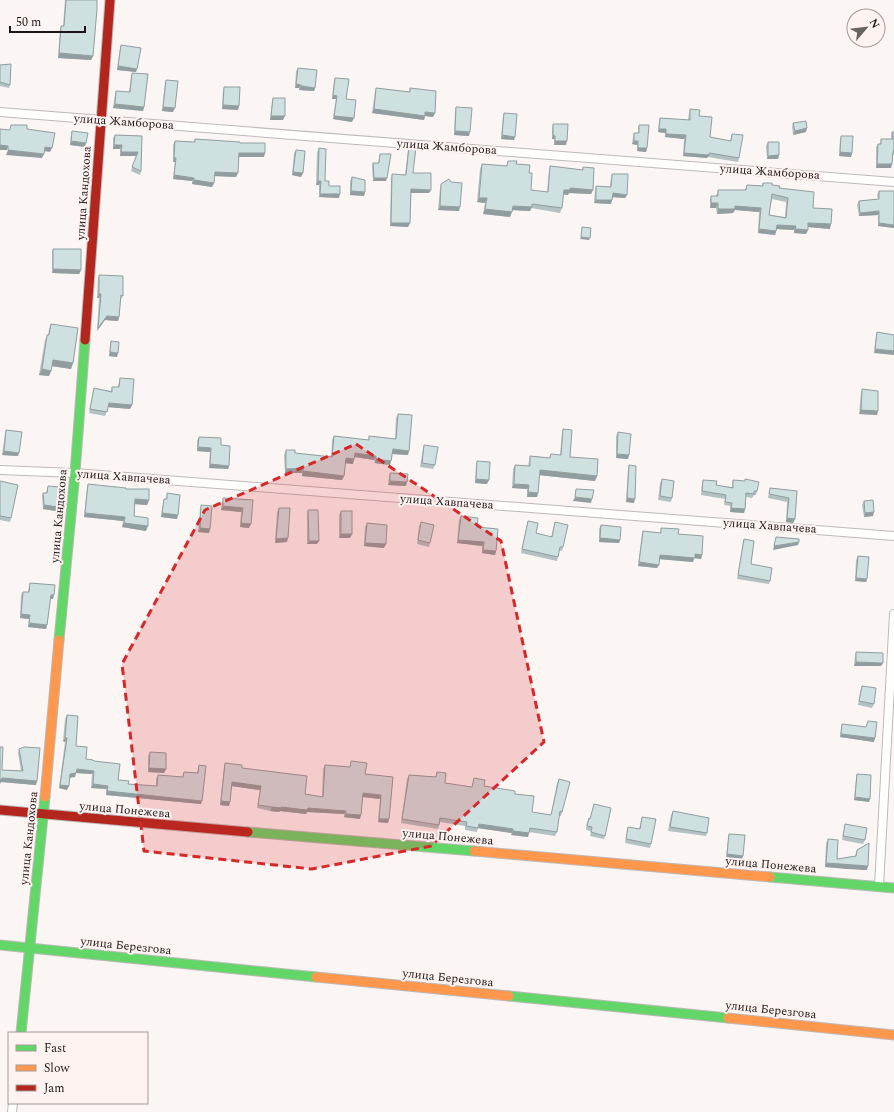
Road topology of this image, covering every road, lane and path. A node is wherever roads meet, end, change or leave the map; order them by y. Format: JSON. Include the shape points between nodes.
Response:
{"nodes":[{"id":1,"x":110,"y":0,"type":"edge"},
{"id":2,"x":0,"y":112,"type":"edge"},
{"id":3,"x":102,"y":120,"type":"junction"},
{"id":4,"x":894,"y":182,"type":"edge"},
{"id":5,"x":0,"y":470,"type":"edge"},
{"id":6,"x":75,"y":473,"type":"junction"},
{"id":7,"x":894,"y":536,"type":"edge"},
{"id":8,"x":894,"y":614,"type":"edge"},
{"id":9,"x":0,"y":810,"type":"edge"},
{"id":10,"x":43,"y":815,"type":"junction"},
{"id":11,"x":879,"y":886,"type":"junction"},
{"id":12,"x":894,"y":888,"type":"edge"},
{"id":13,"x":0,"y":945,"type":"edge"},
{"id":14,"x":29,"y":948,"type":"junction"},
{"id":15,"x":21,"y":1032,"type":"edge"},
{"id":16,"x":894,"y":1035,"type":"edge"}],
"edges":[{"from":1,"to":3,"type":"street","name":"улица Кандохова"},
{"from":2,"to":3,"type":"street","name":"улица Жамборова"},
{"from":3,"to":4,"type":"street","name":"улица Жамборова"},
{"from":3,"to":6,"type":"street","name":"улица Кандохова"},
{"from":5,"to":6,"type":"street","name":"улица Хавпачева"},
{"from":6,"to":7,"type":"street","name":"улица Хавпачева"},
{"from":6,"to":10,"type":"street","name":"улица Кандохова"},
{"from":8,"to":11,"type":"street"},
{"from":9,"to":10,"type":"street","name":"улица Понежева"},
{"from":10,"to":11,"type":"street","name":"улица Понежева"},
{"from":10,"to":14,"type":"street","name":"улица Кандохова"},
{"from":11,"to":12,"type":"street","name":"улица Понежева"},
{"from":13,"to":14,"type":"street","name":"улица Березгова"},
{"from":14,"to":15,"type":"street","name":"улица Кандохова"},
{"from":14,"to":16,"type":"street","name":"улица Березгова"}]}
